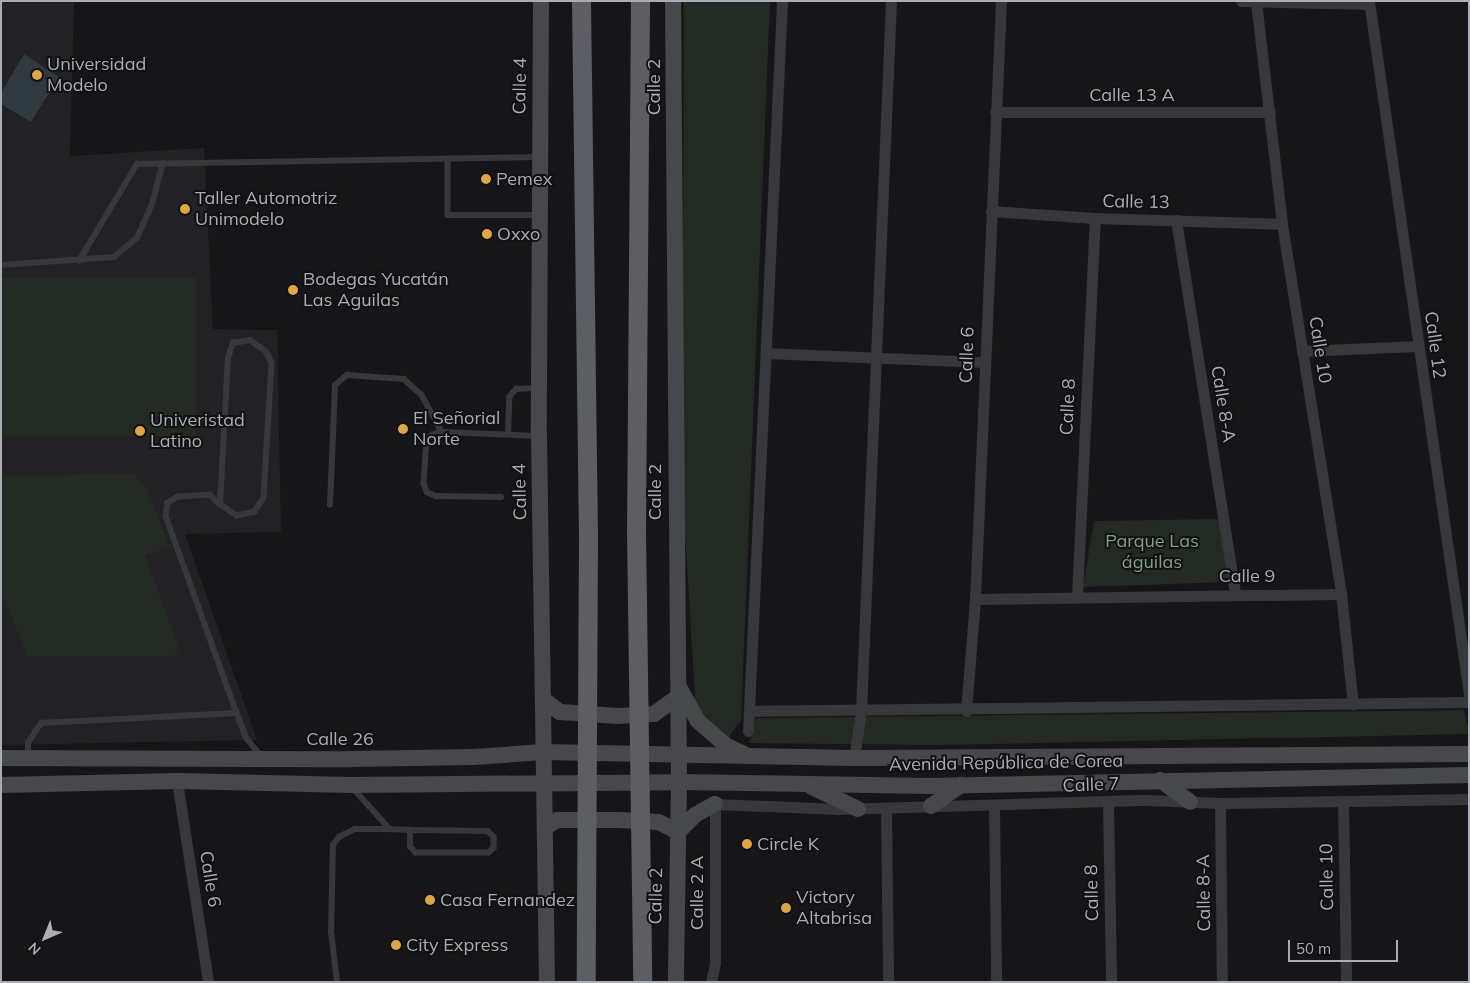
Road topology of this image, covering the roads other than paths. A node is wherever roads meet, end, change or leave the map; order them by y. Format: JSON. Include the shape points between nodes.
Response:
{"nodes":[{"id":1,"x":541,"y":1,"type":"edge"},
{"id":2,"x":570,"y":1,"type":"edge"},
{"id":3,"x":581,"y":1,"type":"edge"},
{"id":4,"x":640,"y":1,"type":"edge"},
{"id":5,"x":653,"y":1,"type":"edge"},
{"id":6,"x":673,"y":1,"type":"edge"},
{"id":7,"x":782,"y":1,"type":"edge"},
{"id":8,"x":891,"y":1,"type":"edge"},
{"id":9,"x":1001,"y":1,"type":"edge"},
{"id":10,"x":1241,"y":1,"type":"edge"},
{"id":11,"x":1256,"y":2,"type":"edge"},
{"id":12,"x":1369,"y":2,"type":"edge"},
{"id":13,"x":582,"y":56,"type":"junction"},
{"id":14,"x":641,"y":96,"type":"junction"},
{"id":15,"x":995,"y":112,"type":"junction"},
{"id":16,"x":1270,"y":112,"type":"junction"},
{"id":17,"x":539,"y":157,"type":"junction"},
{"id":18,"x":448,"y":160,"type":"junction"},
{"id":19,"x":163,"y":163,"type":"junction"},
{"id":20,"x":991,"y":211,"type":"junction"},
{"id":21,"x":539,"y":215,"type":"junction"},
{"id":22,"x":1095,"y":218,"type":"junction"},
{"id":23,"x":1176,"y":220,"type":"junction"},
{"id":24,"x":1282,"y":224,"type":"junction"},
{"id":25,"x":79,"y":261,"type":"junction"},
{"id":26,"x":1,"y":266,"type":"edge"},
{"id":27,"x":1417,"y":346,"type":"junction"},
{"id":28,"x":1302,"y":351,"type":"junction"},
{"id":29,"x":766,"y":353,"type":"junction"},
{"id":30,"x":876,"y":356,"type":"junction"},
{"id":31,"x":984,"y":362,"type":"junction"},
{"id":32,"x":540,"y":388,"type":"junction"},
{"id":33,"x":442,"y":432,"type":"junction"},
{"id":34,"x":508,"y":435,"type":"junction"},
{"id":35,"x":539,"y":436,"type":"junction"},
{"id":36,"x":501,"y":497,"type":"dead end"},
{"id":37,"x":220,"y":505,"type":"junction"},
{"id":38,"x":330,"y":505,"type":"dead end"},
{"id":39,"x":1235,"y":593,"type":"junction"},
{"id":40,"x":1340,"y":594,"type":"junction"},
{"id":41,"x":1077,"y":597,"type":"junction"},
{"id":42,"x":974,"y":599,"type":"junction"},
{"id":43,"x":676,"y":680,"type":"junction"},
{"id":44,"x":1469,"y":694,"type":"edge"},
{"id":45,"x":677,"y":698,"type":"junction"},
{"id":46,"x":544,"y":700,"type":"junction"},
{"id":47,"x":1469,"y":702,"type":"edge"},
{"id":48,"x":1353,"y":704,"type":"junction"},
{"id":49,"x":749,"y":711,"type":"junction"},
{"id":50,"x":861,"y":711,"type":"junction"},
{"id":51,"x":966,"y":711,"type":"junction"},
{"id":52,"x":236,"y":713,"type":"junction"},
{"id":53,"x":748,"y":732,"type":"dead end"},
{"id":54,"x":544,"y":752,"type":"junction"},
{"id":55,"x":678,"y":754,"type":"junction"},
{"id":56,"x":1469,"y":754,"type":"edge"},
{"id":57,"x":750,"y":756,"type":"junction"},
{"id":58,"x":1,"y":758,"type":"edge"},
{"id":59,"x":854,"y":758,"type":"junction"},
{"id":60,"x":28,"y":759,"type":"junction"},
{"id":61,"x":263,"y":760,"type":"junction"},
{"id":62,"x":1469,"y":775,"type":"edge"},
{"id":63,"x":1160,"y":780,"type":"junction"},
{"id":64,"x":177,"y":781,"type":"junction"},
{"id":65,"x":679,"y":782,"type":"junction"},
{"id":66,"x":544,"y":783,"type":"junction"},
{"id":67,"x":1,"y":785,"type":"edge"},
{"id":68,"x":351,"y":785,"type":"junction"},
{"id":69,"x":808,"y":785,"type":"junction"},
{"id":70,"x":961,"y":785,"type":"junction"},
{"id":71,"x":1469,"y":799,"type":"edge"},
{"id":72,"x":1190,"y":802,"type":"junction"},
{"id":73,"x":1343,"y":802,"type":"junction"},
{"id":74,"x":1108,"y":803,"type":"junction"},
{"id":75,"x":715,"y":804,"type":"junction"},
{"id":76,"x":1220,"y":804,"type":"junction"},
{"id":77,"x":931,"y":806,"type":"junction"},
{"id":78,"x":994,"y":806,"type":"junction"},
{"id":79,"x":886,"y":808,"type":"junction"},
{"id":80,"x":858,"y":809,"type":"junction"},
{"id":81,"x":546,"y":827,"type":"junction"},
{"id":82,"x":390,"y":829,"type":"junction"},
{"id":83,"x":410,"y":830,"type":"junction"},
{"id":84,"x":678,"y":832,"type":"junction"},
{"id":85,"x":208,"y":982,"type":"edge"},
{"id":86,"x":336,"y":982,"type":"edge"},
{"id":87,"x":547,"y":982,"type":"edge"},
{"id":88,"x":586,"y":982,"type":"edge"},
{"id":89,"x":642,"y":982,"type":"edge"},
{"id":90,"x":676,"y":982,"type":"edge"},
{"id":91,"x":712,"y":982,"type":"edge"},
{"id":92,"x":888,"y":982,"type":"edge"},
{"id":93,"x":996,"y":982,"type":"edge"},
{"id":94,"x":1111,"y":982,"type":"edge"},
{"id":95,"x":1222,"y":982,"type":"edge"},
{"id":96,"x":1346,"y":982,"type":"edge"}],
"edges":[{"from":1,"to":17,"type":"main road","name":"Calle 4"},
{"from":2,"to":13,"type":"highway"},
{"from":3,"to":13,"type":"highway"},
{"from":4,"to":14,"type":"highway"},
{"from":5,"to":14,"type":"highway"},
{"from":6,"to":43,"type":"main road","name":"Calle 2"},
{"from":7,"to":29,"type":"street"},
{"from":8,"to":30,"type":"street"},
{"from":9,"to":15,"type":"street","name":"Calle 6"},
{"from":10,"to":11,"type":"street"},
{"from":11,"to":12,"type":"street"},
{"from":11,"to":16,"type":"street","name":"Calle 10"},
{"from":12,"to":27,"type":"street","name":"Calle 12"},
{"from":13,"to":88,"type":"highway","via":[[588,536]]},
{"from":14,"to":89,"type":"highway","via":[[636,531]]},
{"from":15,"to":16,"type":"street","name":"Calle 13 A"},
{"from":15,"to":20,"type":"street","name":"Calle 6"},
{"from":16,"to":24,"type":"street","name":"Calle 10"},
{"from":17,"to":18,"type":"lane"},
{"from":17,"to":21,"type":"main road","name":"Calle 4"},
{"from":18,"to":19,"type":"lane"},
{"from":18,"to":21,"type":"lane","via":[[448,215]]},
{"from":19,"to":25,"type":"lane","via":[[137,164]]},
{"from":19,"to":25,"type":"lane","via":[[152,204],[137,238],[114,257]]},
{"from":20,"to":22,"type":"street","name":"Calle 13"},
{"from":20,"to":31,"type":"street","name":"Calle 6"},
{"from":21,"to":32,"type":"main road","name":"Calle 4"},
{"from":22,"to":23,"type":"street","name":"Calle 13"},
{"from":22,"to":41,"type":"street","name":"Calle 8"},
{"from":23,"to":24,"type":"street","name":"Calle 13"},
{"from":23,"to":39,"type":"street","name":"Calle 8-A"},
{"from":24,"to":28,"type":"street","name":"Calle 10"},
{"from":25,"to":26,"type":"lane"},
{"from":27,"to":28,"type":"street"},
{"from":27,"to":44,"type":"street","name":"Calle 12"},
{"from":28,"to":40,"type":"street","name":"Calle 10"},
{"from":29,"to":30,"type":"street"},
{"from":29,"to":49,"type":"street"},
{"from":30,"to":31,"type":"street"},
{"from":30,"to":50,"type":"street"},
{"from":31,"to":42,"type":"street","name":"Calle 6"},
{"from":32,"to":34,"type":"lane","via":[[516,389],[508,397]]},
{"from":32,"to":35,"type":"main road","name":"Calle 4"},
{"from":33,"to":34,"type":"lane"},
{"from":33,"to":36,"type":"lane","via":[[427,440],[424,483],[427,492],[436,496]]},
{"from":33,"to":38,"type":"lane","via":[[422,395],[404,379],[347,375],[335,385]]},
{"from":34,"to":35,"type":"lane"},
{"from":35,"to":46,"type":"main road","name":"Calle 4"},
{"from":37,"to":37,"type":"lane","via":[[237,516],[255,512],[264,498],[272,363],[266,350],[250,340],[233,344],[228,358]]},
{"from":37,"to":52,"type":"lane","via":[[210,495],[178,497],[168,503],[166,516]]},
{"from":39,"to":40,"type":"street","name":"Calle 9"},
{"from":39,"to":41,"type":"street","name":"Calle 9"},
{"from":40,"to":48,"type":"street","name":"Calle 10"},
{"from":41,"to":42,"type":"street","name":"Calle 9"},
{"from":42,"to":51,"type":"street","name":"Calle 6"},
{"from":43,"to":45,"type":"main road","name":"Calle 2"},
{"from":43,"to":57,"type":"main road","via":[[698,721],[727,746]]},
{"from":45,"to":46,"type":"main road","via":[[654,714],[618,716],[560,712]]},
{"from":45,"to":55,"type":"main road","name":"Calle 2"},
{"from":46,"to":54,"type":"main road","name":"Calle 4"},
{"from":47,"to":48,"type":"street"},
{"from":48,"to":51,"type":"street"},
{"from":49,"to":50,"type":"street"},
{"from":49,"to":53,"type":"street"},
{"from":50,"to":51,"type":"street"},
{"from":50,"to":59,"type":"street"},
{"from":52,"to":60,"type":"lane","via":[[42,722],[28,744]]},
{"from":52,"to":61,"type":"lane","via":[[246,738]]},
{"from":54,"to":55,"type":"main road","name":"Calle 26"},
{"from":54,"to":61,"type":"main road","name":"Calle 26","via":[[474,757]]},
{"from":54,"to":66,"type":"main road","name":"Calle 4"},
{"from":55,"to":57,"type":"main road","name":"Avenida República de Corea"},
{"from":55,"to":65,"type":"main road","name":"Calle 2"},
{"from":56,"to":59,"type":"main road","name":"Avenida República de Corea"},
{"from":57,"to":59,"type":"main road","name":"Avenida República de Corea"},
{"from":58,"to":60,"type":"main road","name":"Calle 26"},
{"from":60,"to":61,"type":"main road","name":"Calle 26"},
{"from":62,"to":63,"type":"main road","name":"Avenida República de Corea"},
{"from":63,"to":70,"type":"main road","name":"Avenida República de Corea"},
{"from":63,"to":72,"type":"main road"},
{"from":64,"to":67,"type":"main road"},
{"from":64,"to":68,"type":"main road"},
{"from":64,"to":85,"type":"street","name":"Calle 6"},
{"from":65,"to":66,"type":"main road","name":"Avenida República de Corea"},
{"from":65,"to":69,"type":"main road","name":"Avenida República de Corea"},
{"from":65,"to":84,"type":"main road","name":"Calle 2"},
{"from":66,"to":68,"type":"main road"},
{"from":66,"to":81,"type":"main road","name":"Calle 4"},
{"from":68,"to":82,"type":"lane"},
{"from":69,"to":70,"type":"main road","name":"Avenida República de Corea"},
{"from":69,"to":80,"type":"main road"},
{"from":70,"to":77,"type":"main road"},
{"from":71,"to":73,"type":"street","name":"Calle 7"},
{"from":72,"to":74,"type":"street","name":"Calle 7"},
{"from":72,"to":76,"type":"street","name":"Calle 7"},
{"from":73,"to":76,"type":"street","name":"Calle 7"},
{"from":73,"to":96,"type":"street","name":"Calle 10"},
{"from":74,"to":78,"type":"street","name":"Calle 7"},
{"from":74,"to":94,"type":"street","name":"Calle 8"},
{"from":75,"to":80,"type":"street","name":"Calle 7"},
{"from":75,"to":84,"type":"main road","via":[[694,815]]},
{"from":75,"to":91,"type":"street","name":"Calle 2 A","via":[[715,963]]},
{"from":76,"to":95,"type":"street","name":"Calle 8-A"},
{"from":77,"to":78,"type":"street","name":"Calle 7"},
{"from":77,"to":79,"type":"street","name":"Calle 7"},
{"from":78,"to":93,"type":"street"},
{"from":79,"to":80,"type":"street","name":"Calle 7"},
{"from":79,"to":92,"type":"street"},
{"from":81,"to":84,"type":"main road","via":[[556,820],[618,820],[659,822]]},
{"from":81,"to":87,"type":"main road","name":"Calle 4"},
{"from":82,"to":83,"type":"lane"},
{"from":82,"to":86,"type":"lane","via":[[346,831],[333,845],[331,932]]},
{"from":83,"to":83,"type":"lane","via":[[488,831],[494,836],[494,848],[489,853],[420,854],[410,847]]},
{"from":84,"to":90,"type":"main road","name":"Calle 2"}]}
